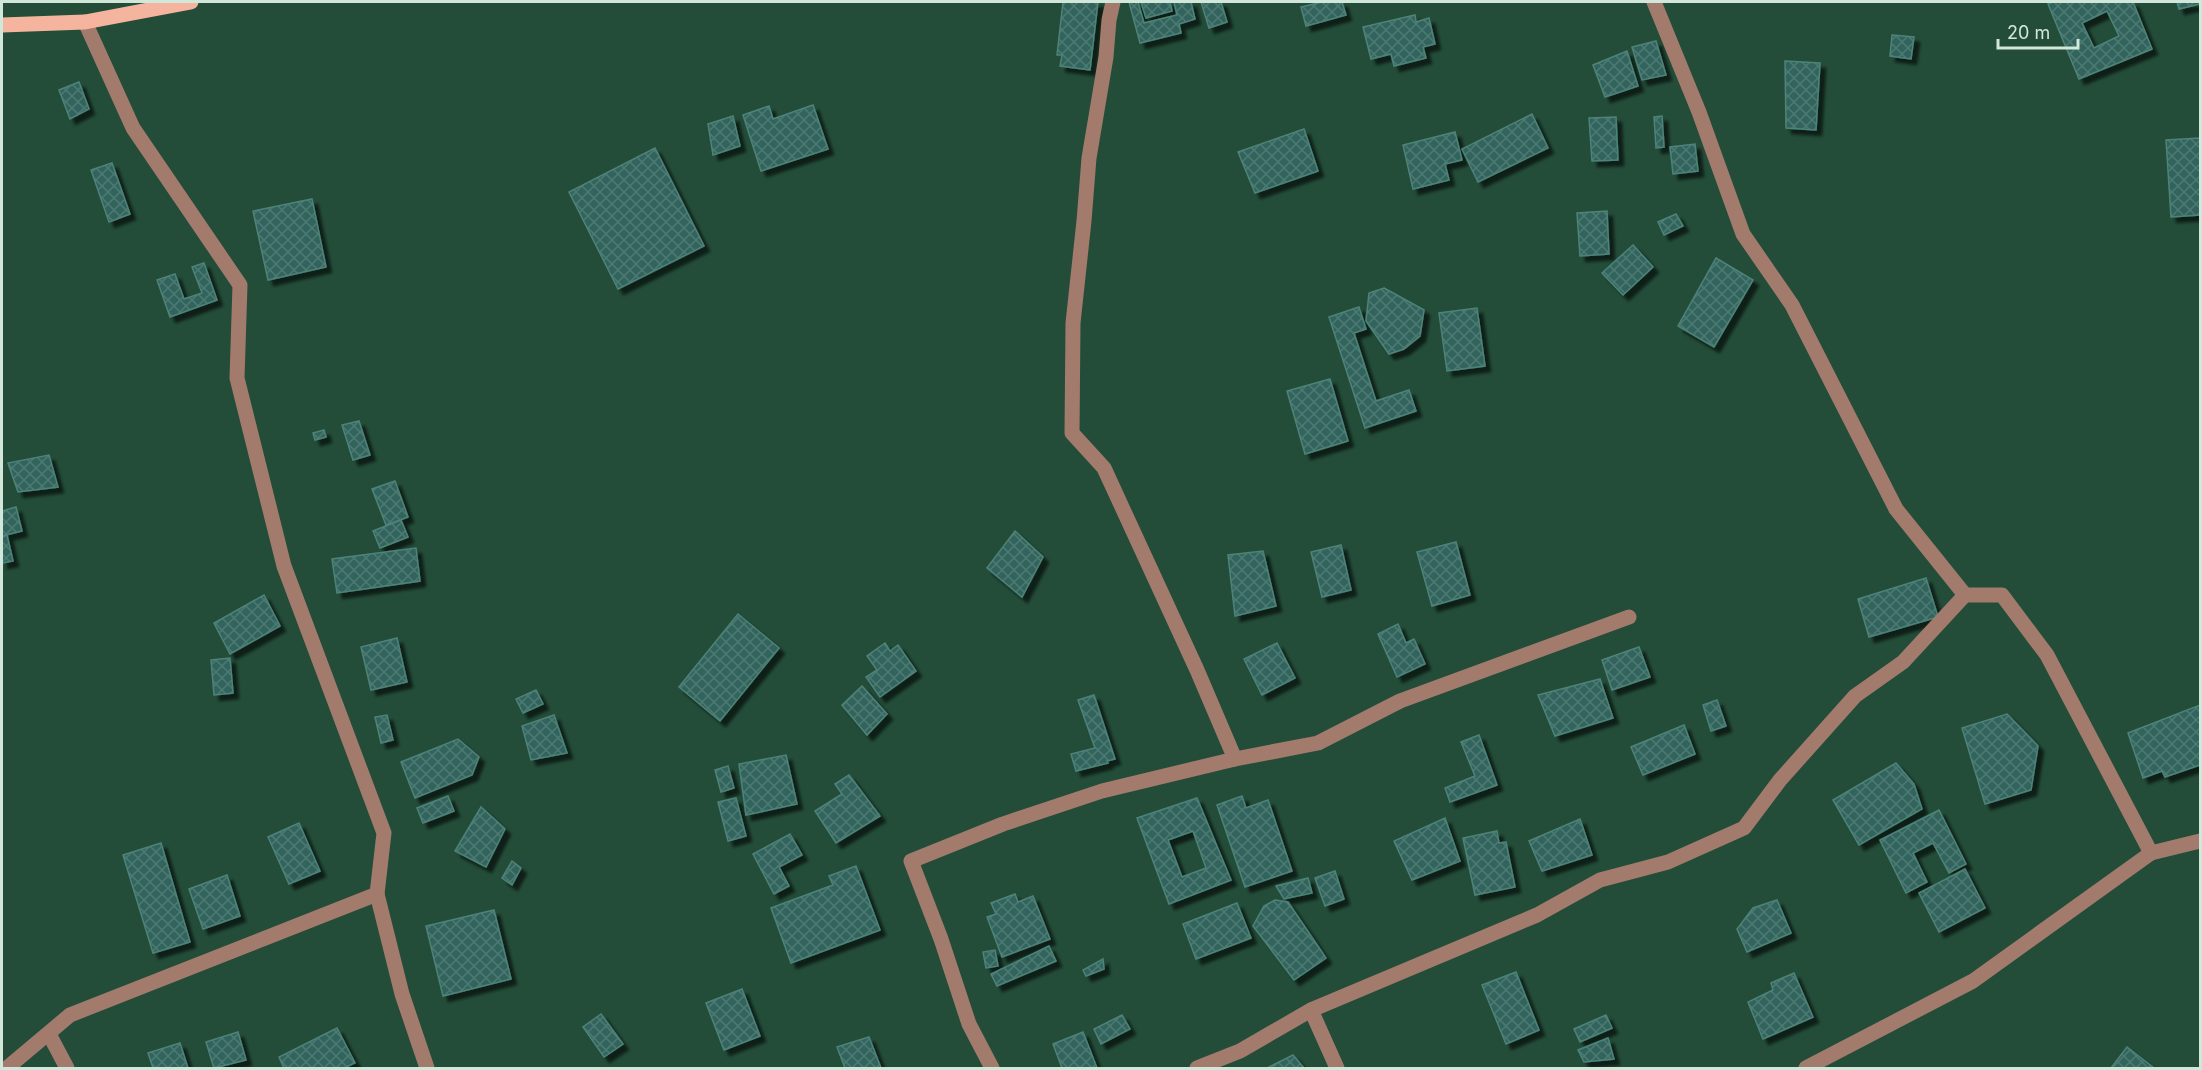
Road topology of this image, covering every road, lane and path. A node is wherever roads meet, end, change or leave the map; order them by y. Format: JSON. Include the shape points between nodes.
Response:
{"nodes":[{"id":1,"x":191,"y":2,"type":"edge"},
{"id":2,"x":1113,"y":2,"type":"edge"},
{"id":3,"x":1654,"y":2,"type":"edge"},
{"id":4,"x":85,"y":22,"type":"junction"},
{"id":5,"x":2,"y":24,"type":"edge"},
{"id":6,"x":1965,"y":595,"type":"junction"},
{"id":7,"x":1629,"y":616,"type":"dead end"},
{"id":8,"x":1235,"y":759,"type":"junction"},
{"id":9,"x":2200,"y":841,"type":"edge"},
{"id":10,"x":2151,"y":853,"type":"junction"},
{"id":11,"x":377,"y":894,"type":"junction"},
{"id":12,"x":1311,"y":1010,"type":"junction"},
{"id":13,"x":49,"y":1034,"type":"junction"},
{"id":14,"x":8,"y":1068,"type":"edge"},
{"id":15,"x":67,"y":1068,"type":"edge"},
{"id":16,"x":427,"y":1068,"type":"edge"},
{"id":17,"x":992,"y":1068,"type":"edge"},
{"id":18,"x":1197,"y":1068,"type":"edge"},
{"id":19,"x":1337,"y":1068,"type":"edge"},
{"id":20,"x":1806,"y":1068,"type":"edge"}],
"edges":[{"from":1,"to":4,"type":"main road"},
{"from":2,"to":8,"type":"street","via":[[1089,158],[1073,322],[1072,433],[1104,468]]},
{"from":3,"to":6,"type":"street","via":[[1700,112],[1743,234],[1792,306],[1896,509]]},
{"from":4,"to":5,"type":"main road"},
{"from":4,"to":11,"type":"street","via":[[133,128],[240,285],[237,378],[284,566],[384,833]]},
{"from":6,"to":10,"type":"street","via":[[2002,595],[2047,655]]},
{"from":6,"to":12,"type":"street","via":[[1903,662],[1855,696],[1780,780],[1744,828],[1668,862],[1600,880],[1537,915]]},
{"from":7,"to":8,"type":"street","via":[[1400,701],[1318,742]]},
{"from":8,"to":17,"type":"street","via":[[1102,792],[1003,824],[911,861],[969,1024]]},
{"from":9,"to":10,"type":"street"},
{"from":10,"to":20,"type":"street","via":[[1973,981]]},
{"from":11,"to":13,"type":"street","via":[[70,1015]]},
{"from":11,"to":16,"type":"street","via":[[402,994]]},
{"from":12,"to":18,"type":"street","via":[[1240,1051]]},
{"from":12,"to":19,"type":"street"},
{"from":13,"to":14,"type":"street"},
{"from":13,"to":15,"type":"street"}]}
